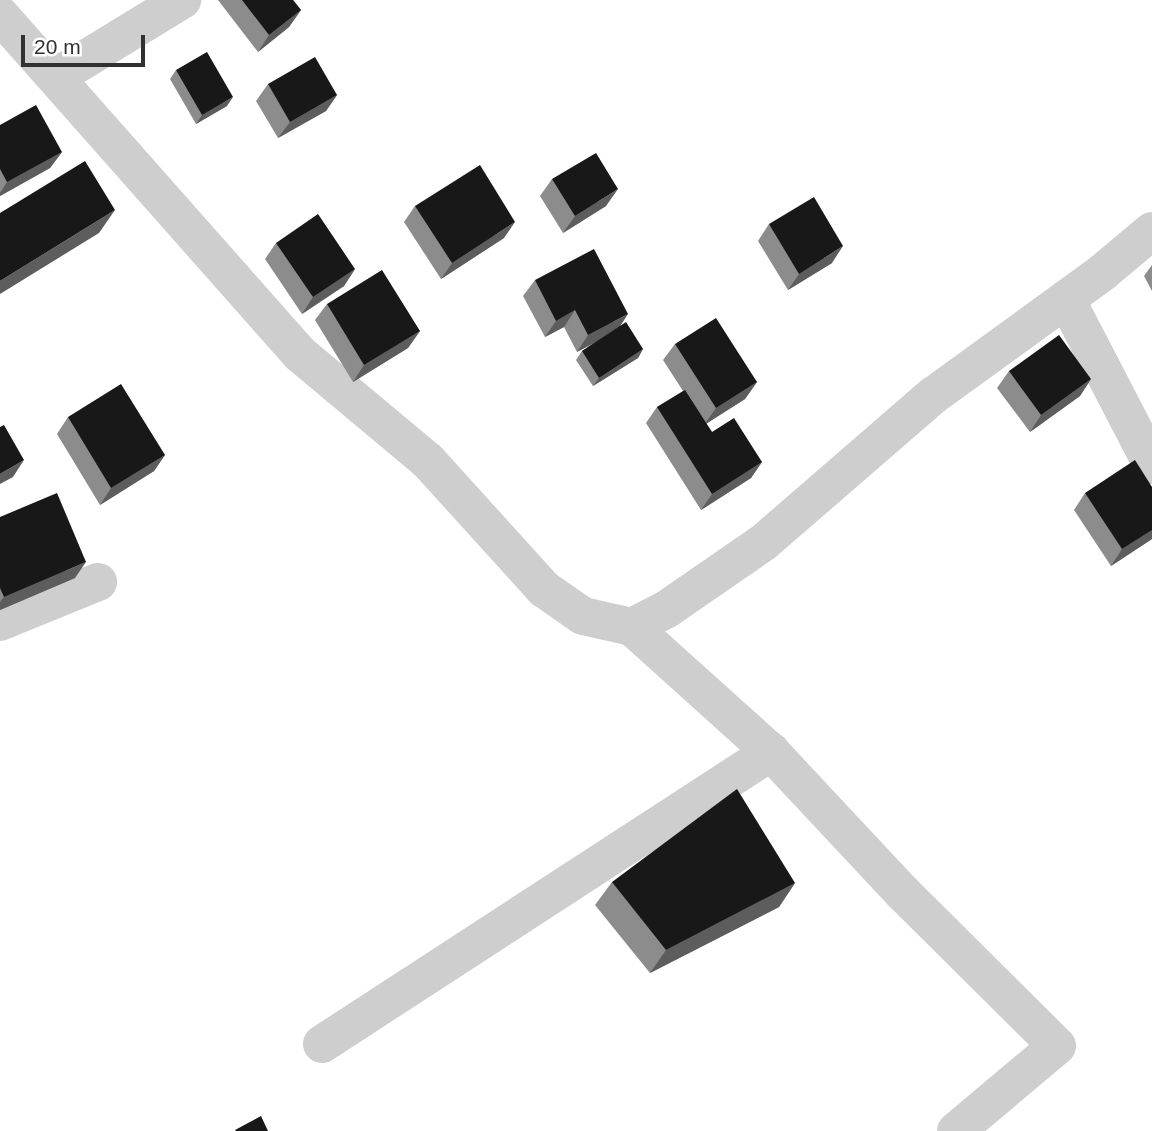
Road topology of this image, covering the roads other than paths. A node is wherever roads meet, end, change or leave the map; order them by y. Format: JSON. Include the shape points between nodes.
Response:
{"nodes":[{"id":1,"x":182,"y":0,"type":"edge"},
{"id":2,"x":0,"y":15,"type":"edge"},
{"id":3,"x":56,"y":77,"type":"junction"},
{"id":4,"x":1152,"y":231,"type":"edge"},
{"id":5,"x":1066,"y":299,"type":"junction"},
{"id":6,"x":1152,"y":465,"type":"edge"},
{"id":7,"x":98,"y":582,"type":"dead end"},
{"id":8,"x":0,"y":622,"type":"edge"},
{"id":9,"x":632,"y":627,"type":"junction"},
{"id":10,"x":771,"y":752,"type":"junction"},
{"id":11,"x":322,"y":1044,"type":"dead end"},
{"id":12,"x":956,"y":1131,"type":"edge"}],
"edges":[{"from":1,"to":3,"type":"street"},
{"from":2,"to":3,"type":"street"},
{"from":3,"to":9,"type":"street","via":[[300,354],[428,461],[544,589],[583,616]]},
{"from":4,"to":5,"type":"street"},
{"from":5,"to":6,"type":"street"},
{"from":5,"to":9,"type":"street","via":[[934,395],[764,542],[667,609]]},
{"from":7,"to":8,"type":"street"},
{"from":9,"to":10,"type":"street"},
{"from":10,"to":11,"type":"street"},
{"from":10,"to":12,"type":"street","via":[[902,892],[1057,1046]]}]}
